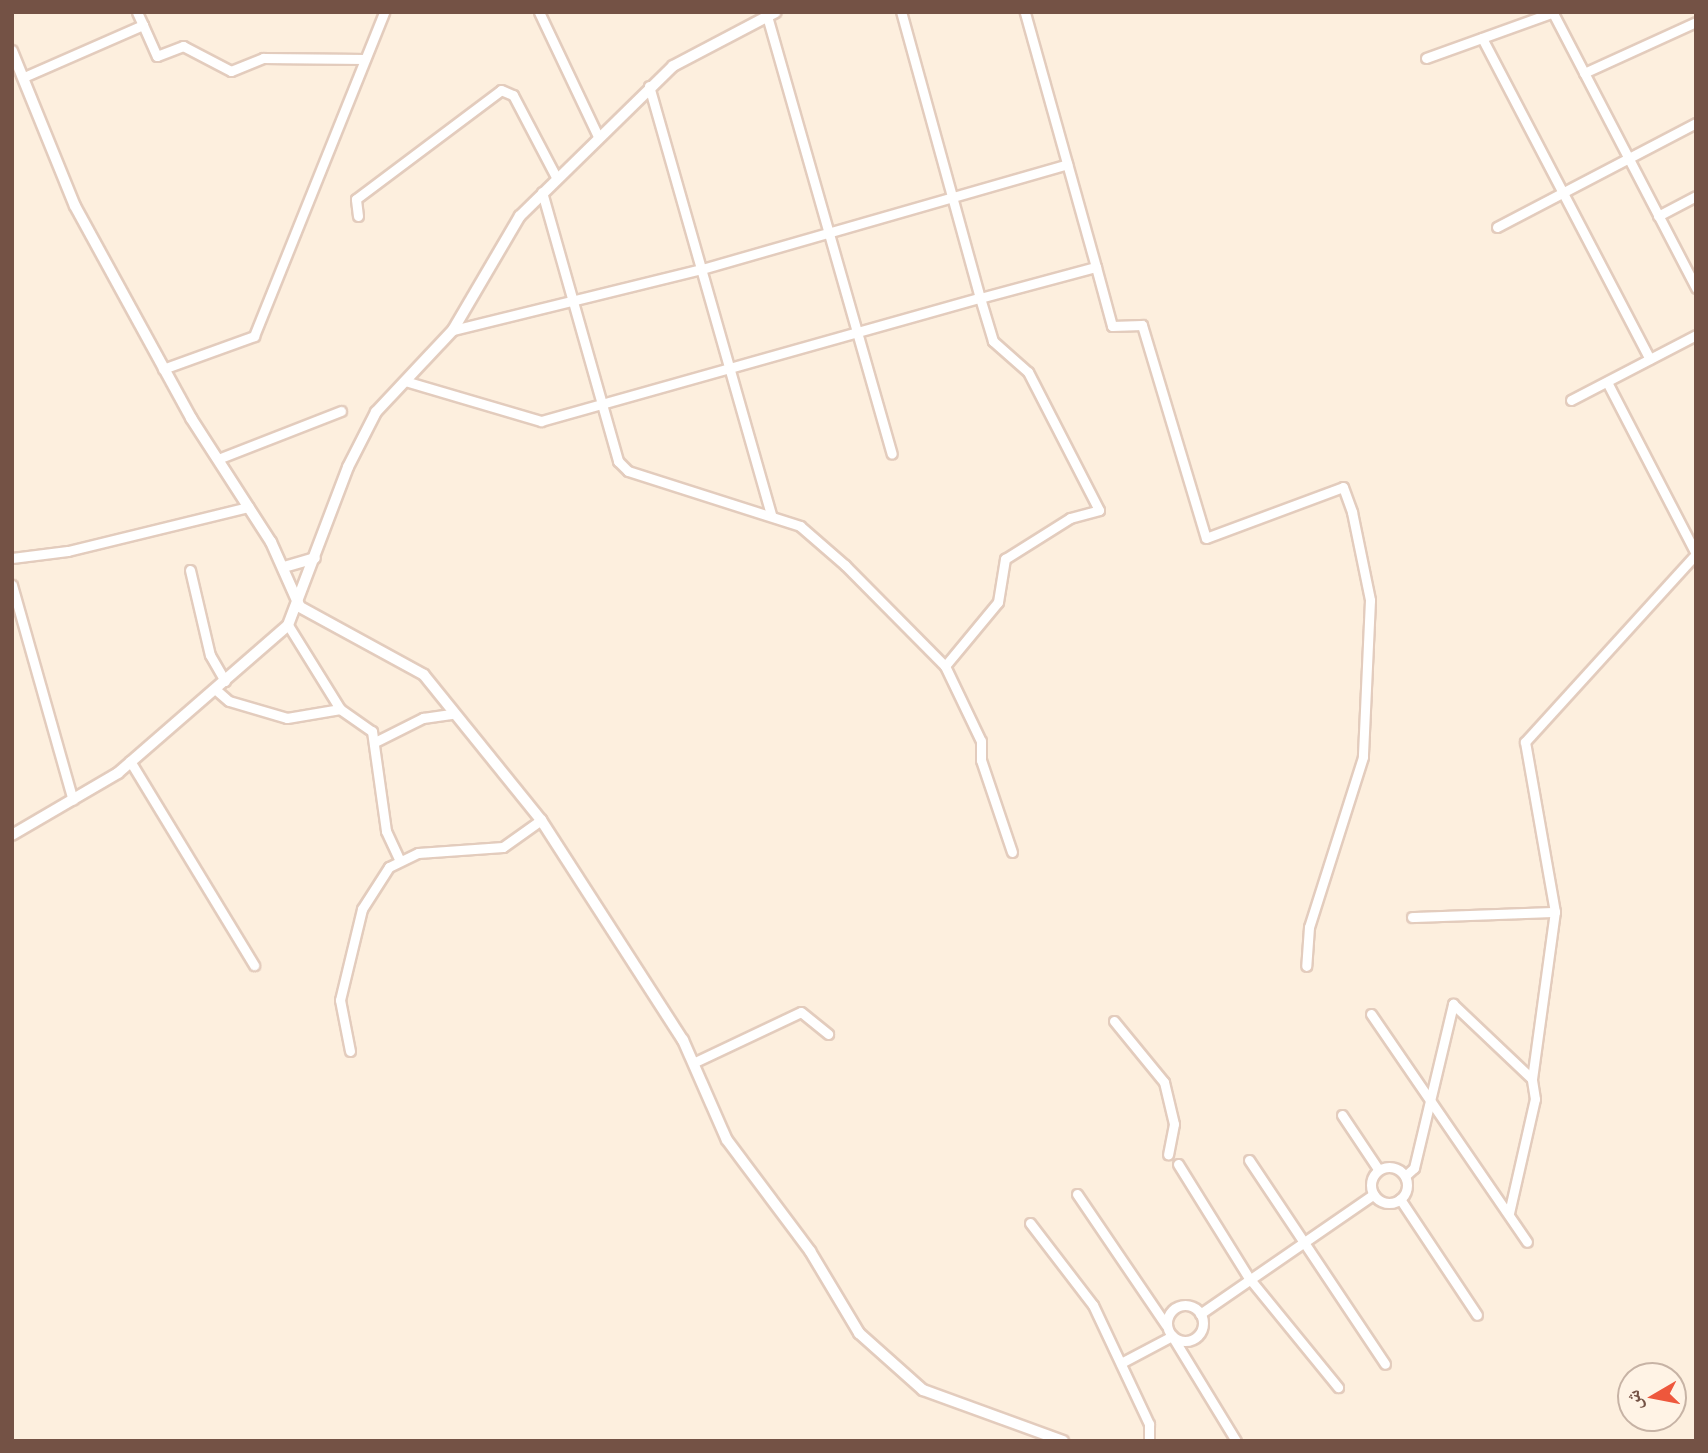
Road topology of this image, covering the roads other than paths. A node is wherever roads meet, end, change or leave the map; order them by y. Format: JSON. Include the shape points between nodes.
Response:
{"nodes":[{"id":1,"x":137,"y":12,"type":"edge"},
{"id":2,"x":384,"y":12,"type":"edge"},
{"id":3,"x":538,"y":12,"type":"edge"},
{"id":4,"x":901,"y":12,"type":"edge"},
{"id":5,"x":1025,"y":12,"type":"edge"},
{"id":6,"x":1554,"y":13,"type":"edge"},
{"id":7,"x":772,"y":14,"type":"edge"},
{"id":8,"x":1696,"y":22,"type":"edge"},
{"id":9,"x":143,"y":25,"type":"junction"},
{"id":10,"x":1482,"y":38,"type":"junction"},
{"id":11,"x":12,"y":51,"type":"edge"},
{"id":12,"x":1426,"y":58,"type":"dead end"},
{"id":13,"x":365,"y":59,"type":"junction"},
{"id":14,"x":1584,"y":73,"type":"junction"},
{"id":15,"x":24,"y":77,"type":"junction"},
{"id":16,"x":649,"y":86,"type":"junction"},
{"id":17,"x":1696,"y":123,"type":"edge"},
{"id":18,"x":597,"y":134,"type":"junction"},
{"id":19,"x":1628,"y":158,"type":"junction"},
{"id":20,"x":1068,"y":164,"type":"junction"},
{"id":21,"x":556,"y":177,"type":"junction"},
{"id":22,"x":542,"y":192,"type":"junction"},
{"id":23,"x":1562,"y":193,"type":"junction"},
{"id":24,"x":1696,"y":196,"type":"edge"},
{"id":25,"x":952,"y":197,"type":"junction"},
{"id":26,"x":358,"y":216,"type":"dead end"},
{"id":27,"x":1658,"y":216,"type":"junction"},
{"id":28,"x":1496,"y":227,"type":"dead end"},
{"id":29,"x":826,"y":231,"type":"junction"},
{"id":30,"x":1096,"y":267,"type":"junction"},
{"id":31,"x":702,"y":269,"type":"junction"},
{"id":32,"x":1696,"y":288,"type":"edge"},
{"id":33,"x":980,"y":298,"type":"junction"},
{"id":34,"x":574,"y":304,"type":"junction"},
{"id":35,"x":453,"y":330,"type":"junction"},
{"id":36,"x":855,"y":333,"type":"junction"},
{"id":37,"x":1696,"y":335,"type":"edge"},
{"id":38,"x":1650,"y":359,"type":"junction"},
{"id":39,"x":163,"y":369,"type":"junction"},
{"id":40,"x":729,"y":369,"type":"junction"},
{"id":41,"x":405,"y":380,"type":"junction"},
{"id":42,"x":1607,"y":382,"type":"junction"},
{"id":43,"x":1572,"y":400,"type":"dead end"},
{"id":44,"x":603,"y":403,"type":"junction"},
{"id":45,"x":341,"y":411,"type":"dead end"},
{"id":46,"x":892,"y":454,"type":"dead end"},
{"id":47,"x":218,"y":459,"type":"junction"},
{"id":48,"x":249,"y":507,"type":"junction"},
{"id":49,"x":771,"y":515,"type":"junction"},
{"id":50,"x":1696,"y":554,"type":"edge"},
{"id":51,"x":12,"y":558,"type":"edge"},
{"id":52,"x":315,"y":558,"type":"junction"},
{"id":53,"x":284,"y":567,"type":"junction"},
{"id":54,"x":190,"y":570,"type":"dead end"},
{"id":55,"x":12,"y":585,"type":"edge"},
{"id":56,"x":300,"y":607,"type":"junction"},
{"id":57,"x":288,"y":625,"type":"junction"},
{"id":58,"x":945,"y":666,"type":"junction"},
{"id":59,"x":225,"y":681,"type":"junction"},
{"id":60,"x":215,"y":689,"type":"junction"},
{"id":61,"x":340,"y":709,"type":"junction"},
{"id":62,"x":453,"y":715,"type":"junction"},
{"id":63,"x":374,"y":742,"type":"junction"},
{"id":64,"x":130,"y":761,"type":"junction"},
{"id":65,"x":73,"y":800,"type":"junction"},
{"id":66,"x":541,"y":820,"type":"junction"},
{"id":67,"x":12,"y":835,"type":"edge"},
{"id":68,"x":1012,"y":852,"type":"dead end"},
{"id":69,"x":399,"y":859,"type":"junction"},
{"id":70,"x":1555,"y":912,"type":"junction"},
{"id":71,"x":1412,"y":917,"type":"dead end"},
{"id":72,"x":254,"y":965,"type":"dead end"},
{"id":73,"x":1306,"y":966,"type":"dead end"},
{"id":74,"x":1371,"y":1014,"type":"dead end"},
{"id":75,"x":1114,"y":1021,"type":"dead end"},
{"id":76,"x":828,"y":1034,"type":"dead end"},
{"id":77,"x":351,"y":1051,"type":"dead end"},
{"id":78,"x":693,"y":1063,"type":"junction"},
{"id":79,"x":1532,"y":1079,"type":"junction"},
{"id":80,"x":1431,"y":1098,"type":"junction"},
{"id":81,"x":1342,"y":1115,"type":"dead end"},
{"id":82,"x":1168,"y":1154,"type":"dead end"},
{"id":83,"x":1249,"y":1160,"type":"dead end"},
{"id":84,"x":1178,"y":1164,"type":"dead end"},
{"id":85,"x":1378,"y":1169,"type":"junction"},
{"id":86,"x":1405,"y":1175,"type":"junction"},
{"id":87,"x":1077,"y":1194,"type":"dead end"},
{"id":88,"x":1374,"y":1194,"type":"junction"},
{"id":89,"x":1400,"y":1199,"type":"junction"},
{"id":90,"x":1509,"y":1213,"type":"junction"},
{"id":91,"x":1030,"y":1223,"type":"dead end"},
{"id":92,"x":1303,"y":1242,"type":"junction"},
{"id":93,"x":1527,"y":1242,"type":"dead end"},
{"id":94,"x":1249,"y":1278,"type":"junction"},
{"id":95,"x":1200,"y":1314,"type":"junction"},
{"id":96,"x":1477,"y":1315,"type":"dead end"},
{"id":97,"x":1166,"y":1325,"type":"junction"},
{"id":98,"x":1171,"y":1336,"type":"junction"},
{"id":99,"x":1121,"y":1363,"type":"junction"},
{"id":100,"x":1385,"y":1364,"type":"dead end"},
{"id":101,"x":1338,"y":1387,"type":"dead end"},
{"id":102,"x":1063,"y":1441,"type":"edge"},
{"id":103,"x":1149,"y":1441,"type":"edge"},
{"id":104,"x":1236,"y":1441,"type":"edge"}],
"edges":[{"from":1,"to":9,"type":"street"},
{"from":2,"to":13,"type":"street"},
{"from":3,"to":18,"type":"street"},
{"from":4,"to":25,"type":"street"},
{"from":5,"to":20,"type":"street"},
{"from":6,"to":10,"type":"street"},
{"from":6,"to":14,"type":"street"},
{"from":7,"to":16,"type":"street","via":[[685,59]]},
{"from":7,"to":29,"type":"street"},
{"from":8,"to":14,"type":"street"},
{"from":9,"to":13,"type":"street","via":[[158,56],[183,46],[231,71],[263,58]]},
{"from":9,"to":15,"type":"street"},
{"from":10,"to":12,"type":"street"},
{"from":10,"to":23,"type":"street"},
{"from":11,"to":15,"type":"street"},
{"from":13,"to":39,"type":"street","via":[[254,336]]},
{"from":14,"to":19,"type":"street"},
{"from":15,"to":39,"type":"street","via":[[75,206]]},
{"from":16,"to":18,"type":"street"},
{"from":16,"to":31,"type":"street"},
{"from":17,"to":19,"type":"street"},
{"from":18,"to":21,"type":"street"},
{"from":19,"to":23,"type":"street"},
{"from":19,"to":27,"type":"street"},
{"from":20,"to":25,"type":"street"},
{"from":20,"to":30,"type":"street"},
{"from":21,"to":22,"type":"street"},
{"from":21,"to":26,"type":"street","via":[[513,95],[501,90],[356,199]]},
{"from":22,"to":34,"type":"street"},
{"from":22,"to":35,"type":"street","via":[[502,240]]},
{"from":23,"to":28,"type":"street"},
{"from":23,"to":38,"type":"street"},
{"from":24,"to":27,"type":"street"},
{"from":25,"to":29,"type":"street"},
{"from":25,"to":33,"type":"street"},
{"from":27,"to":32,"type":"street"},
{"from":29,"to":31,"type":"street"},
{"from":29,"to":36,"type":"street"},
{"from":30,"to":33,"type":"street"},
{"from":30,"to":73,"type":"street","via":[[1112,326],[1142,325],[1206,538],[1343,487],[1352,512],[1370,600],[1363,757],[1310,927]]},
{"from":31,"to":34,"type":"street"},
{"from":31,"to":40,"type":"street"},
{"from":33,"to":36,"type":"street"},
{"from":33,"to":58,"type":"street","via":[[993,341],[1028,372],[1099,510],[1070,518],[1005,559],[998,603]]},
{"from":34,"to":35,"type":"street"},
{"from":34,"to":44,"type":"street"},
{"from":35,"to":41,"type":"street"},
{"from":36,"to":40,"type":"street"},
{"from":36,"to":46,"type":"street"},
{"from":37,"to":38,"type":"street"},
{"from":38,"to":42,"type":"street"},
{"from":39,"to":47,"type":"street"},
{"from":40,"to":44,"type":"street"},
{"from":40,"to":49,"type":"street"},
{"from":41,"to":44,"type":"street","via":[[541,421]]},
{"from":41,"to":52,"type":"street","via":[[363,436]]},
{"from":42,"to":43,"type":"street"},
{"from":42,"to":50,"type":"street"},
{"from":44,"to":49,"type":"street","via":[[618,461],[628,471]]},
{"from":45,"to":47,"type":"street"},
{"from":47,"to":48,"type":"street"},
{"from":48,"to":51,"type":"street"},
{"from":48,"to":53,"type":"street"},
{"from":49,"to":58,"type":"street","via":[[800,526]]},
{"from":50,"to":70,"type":"street","via":[[1525,742]]},
{"from":52,"to":53,"type":"street"},
{"from":52,"to":56,"type":"street"},
{"from":53,"to":56,"type":"street"},
{"from":54,"to":59,"type":"street","via":[[210,655]]},
{"from":55,"to":65,"type":"street"},
{"from":56,"to":57,"type":"street"},
{"from":56,"to":62,"type":"street","via":[[410,663]]},
{"from":57,"to":59,"type":"street"},
{"from":57,"to":61,"type":"street"},
{"from":58,"to":68,"type":"street","via":[[981,741],[981,760]]},
{"from":59,"to":60,"type":"street"},
{"from":60,"to":61,"type":"street","via":[[229,701],[287,718]]},
{"from":60,"to":64,"type":"street"},
{"from":61,"to":63,"type":"street","via":[[363,720]]},
{"from":62,"to":63,"type":"street","via":[[423,718]]},
{"from":62,"to":66,"type":"street"},
{"from":63,"to":69,"type":"street","via":[[386,831]]},
{"from":64,"to":65,"type":"street"},
{"from":64,"to":72,"type":"street"},
{"from":65,"to":67,"type":"street"},
{"from":66,"to":69,"type":"street","via":[[503,846]]},
{"from":66,"to":78,"type":"street"},
{"from":69,"to":77,"type":"street","via":[[376,884],[359,922],[340,1000]]},
{"from":70,"to":71,"type":"street"},
{"from":70,"to":79,"type":"street"},
{"from":74,"to":80,"type":"street"},
{"from":75,"to":82,"type":"street","via":[[1164,1082],[1174,1124]]},
{"from":76,"to":78,"type":"street","via":[[801,1012]]},
{"from":78,"to":102,"type":"street","via":[[727,1140],[881,1357],[923,1390]]},
{"from":79,"to":80,"type":"street","via":[[1453,1004]]},
{"from":79,"to":90,"type":"street","via":[[1535,1099]]},
{"from":80,"to":86,"type":"street","via":[[1414,1168]]},
{"from":80,"to":90,"type":"street"},
{"from":81,"to":85,"type":"street"},
{"from":83,"to":92,"type":"street"},
{"from":84,"to":94,"type":"street"},
{"from":85,"to":86,"type":"street","via":[[1396,1168]]},
{"from":85,"to":88,"type":"street"},
{"from":86,"to":89,"type":"street"},
{"from":87,"to":97,"type":"street"},
{"from":88,"to":89,"type":"street","via":[[1386,1203]]},
{"from":88,"to":92,"type":"street"},
{"from":89,"to":96,"type":"street"},
{"from":90,"to":93,"type":"street"},
{"from":91,"to":99,"type":"street","via":[[1093,1305]]},
{"from":92,"to":94,"type":"street"},
{"from":92,"to":100,"type":"street"},
{"from":94,"to":95,"type":"street"},
{"from":94,"to":101,"type":"street"},
{"from":95,"to":97,"type":"street","via":[[1179,1306]]},
{"from":95,"to":98,"type":"street","via":[[1201,1331],[1193,1340]]},
{"from":97,"to":98,"type":"street"},
{"from":98,"to":99,"type":"street"},
{"from":98,"to":104,"type":"street"},
{"from":99,"to":103,"type":"street","via":[[1149,1424]]}]}
